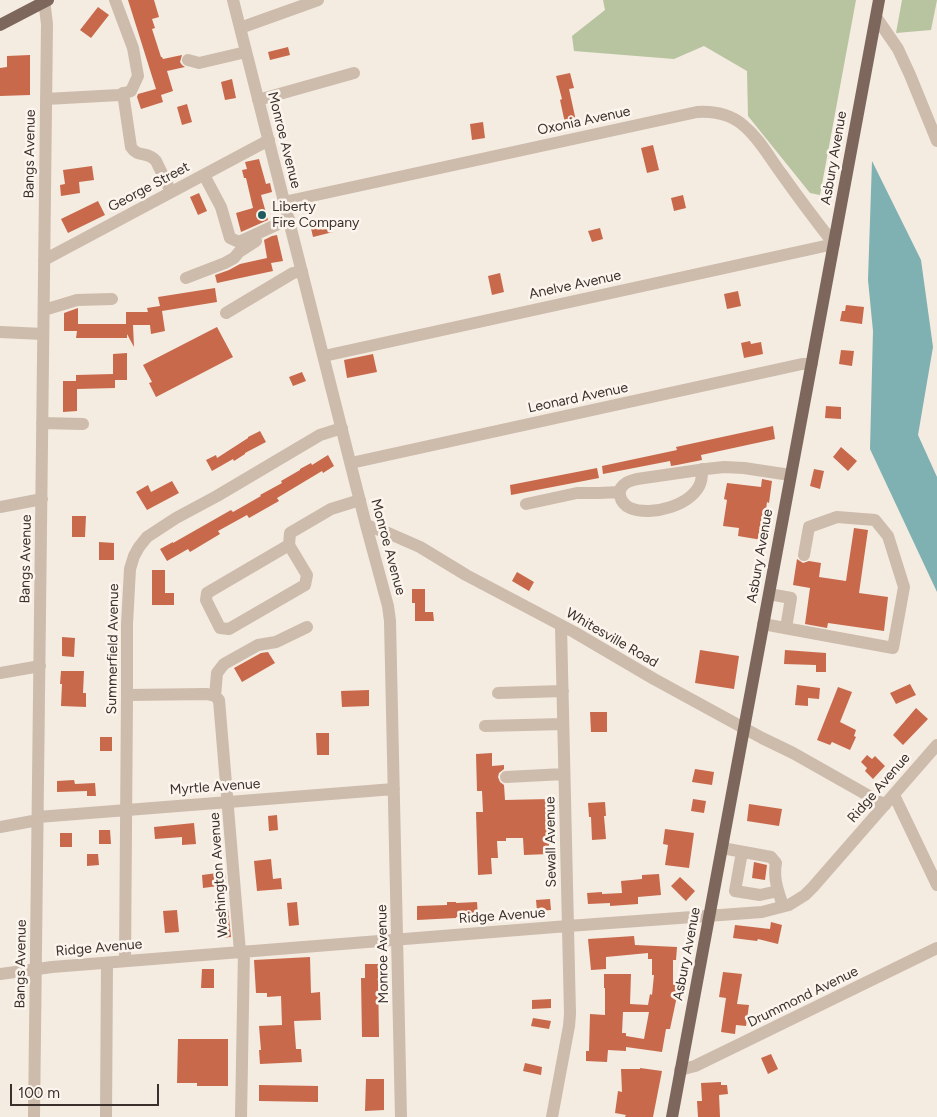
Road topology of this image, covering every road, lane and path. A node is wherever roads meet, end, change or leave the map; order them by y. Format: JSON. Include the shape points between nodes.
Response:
{"nodes":[{"id":1,"x":115,"y":0,"type":"edge"},
{"id":2,"x":232,"y":0,"type":"edge"},
{"id":3,"x":318,"y":0,"type":"edge"},
{"id":4,"x":879,"y":0,"type":"edge"},
{"id":5,"x":46,"y":1,"type":"edge"},
{"id":6,"x":876,"y":16,"type":"junction"},
{"id":7,"x":0,"y":25,"type":"edge"},
{"id":8,"x":240,"y":28,"type":"junction"},
{"id":9,"x":246,"y":52,"type":"junction"},
{"id":10,"x":188,"y":60,"type":"dead end"},
{"id":11,"x":354,"y":73,"type":"dead end"},
{"id":12,"x":123,"y":94,"type":"junction"},
{"id":13,"x":46,"y":99,"type":"junction"},
{"id":14,"x":258,"y":100,"type":"junction"},
{"id":15,"x":269,"y":140,"type":"junction"},
{"id":16,"x":937,"y":141,"type":"edge"},
{"id":17,"x":204,"y":175,"type":"junction"},
{"id":18,"x":171,"y":192,"type":"junction"},
{"id":19,"x":284,"y":202,"type":"junction"},
{"id":20,"x":290,"y":223,"type":"junction"},
{"id":21,"x":834,"y":244,"type":"junction"},
{"id":22,"x":44,"y":260,"type":"junction"},
{"id":23,"x":302,"y":271,"type":"junction"},
{"id":24,"x":186,"y":278,"type":"dead end"},
{"id":25,"x":112,"y":299,"type":"dead end"},
{"id":26,"x":44,"y":310,"type":"junction"},
{"id":27,"x":226,"y":313,"type":"dead end"},
{"id":28,"x":0,"y":332,"type":"edge"},
{"id":29,"x":44,"y":334,"type":"junction"},
{"id":30,"x":324,"y":356,"type":"junction"},
{"id":31,"x":812,"y":364,"type":"junction"},
{"id":32,"x":42,"y":424,"type":"junction"},
{"id":33,"x":83,"y":424,"type":"dead end"},
{"id":34,"x":342,"y":428,"type":"junction"},
{"id":35,"x":351,"y":463,"type":"junction"},
{"id":36,"x":702,"y":469,"type":"junction"},
{"id":37,"x":790,"y":475,"type":"junction"},
{"id":38,"x":620,"y":492,"type":"junction"},
{"id":39,"x":42,"y":499,"type":"junction"},
{"id":40,"x":360,"y":500,"type":"junction"},
{"id":41,"x":526,"y":504,"type":"dead end"},
{"id":42,"x":0,"y":506,"type":"edge"},
{"id":43,"x":366,"y":525,"type":"junction"},
{"id":44,"x":289,"y":546,"type":"junction"},
{"id":45,"x":804,"y":554,"type":"dead end"},
{"id":46,"x":769,"y":594,"type":"junction"},
{"id":47,"x":763,"y":624,"type":"junction"},
{"id":48,"x":561,"y":626,"type":"junction"},
{"id":49,"x":307,"y":627,"type":"dead end"},
{"id":50,"x":786,"y":628,"type":"junction"},
{"id":51,"x":40,"y":666,"type":"junction"},
{"id":52,"x":0,"y":672,"type":"edge"},
{"id":53,"x":562,"y":691,"type":"junction"},
{"id":54,"x":498,"y":693,"type":"dead end"},
{"id":55,"x":127,"y":695,"type":"junction"},
{"id":56,"x":217,"y":701,"type":"junction"},
{"id":57,"x":563,"y":724,"type":"junction"},
{"id":58,"x":486,"y":726,"type":"dead end"},
{"id":59,"x":744,"y":728,"type":"junction"},
{"id":60,"x":937,"y":745,"type":"edge"},
{"id":61,"x":564,"y":774,"type":"junction"},
{"id":62,"x":506,"y":776,"type":"dead end"},
{"id":63,"x":394,"y":789,"type":"junction"},
{"id":64,"x":894,"y":795,"type":"junction"},
{"id":65,"x":228,"y":802,"type":"junction"},
{"id":66,"x":885,"y":805,"type":"junction"},
{"id":67,"x":127,"y":809,"type":"junction"},
{"id":68,"x":38,"y":818,"type":"junction"},
{"id":69,"x":0,"y":827,"type":"edge"},
{"id":70,"x":722,"y":848,"type":"junction"},
{"id":71,"x":742,"y":852,"type":"junction"},
{"id":72,"x":937,"y":885,"type":"edge"},
{"id":73,"x":778,"y":890,"type":"junction"},
{"id":74,"x":782,"y":906,"type":"junction"},
{"id":75,"x":709,"y":915,"type":"junction"},
{"id":76,"x":568,"y":926,"type":"junction"},
{"id":77,"x":398,"y":939,"type":"junction"},
{"id":78,"x":937,"y":948,"type":"edge"},
{"id":79,"x":242,"y":952,"type":"junction"},
{"id":80,"x":126,"y":961,"type":"junction"},
{"id":81,"x":107,"y":963,"type":"junction"},
{"id":82,"x":36,"y":969,"type":"junction"},
{"id":83,"x":0,"y":974,"type":"edge"},
{"id":84,"x":680,"y":1070,"type":"junction"},
{"id":85,"x":34,"y":1117,"type":"edge"},
{"id":86,"x":106,"y":1117,"type":"edge"},
{"id":87,"x":241,"y":1117,"type":"edge"},
{"id":88,"x":401,"y":1117,"type":"edge"},
{"id":89,"x":552,"y":1117,"type":"edge"},
{"id":90,"x":672,"y":1117,"type":"edge"}],
"edges":[{"from":1,"to":12,"type":"street","via":[[133,48],[138,76],[131,90]]},
{"from":2,"to":8,"type":"street","name":"Monroe Avenue"},
{"from":3,"to":8,"type":"street"},
{"from":4,"to":6,"type":"main road","name":"Asbury Avenue"},
{"from":5,"to":7,"type":"main road"},
{"from":5,"to":13,"type":"street","name":"Bangs Avenue"},
{"from":6,"to":16,"type":"street","via":[[898,49]]},
{"from":6,"to":21,"type":"main road","name":"Asbury Avenue"},
{"from":8,"to":9,"type":"street","name":"Monroe Avenue"},
{"from":9,"to":10,"type":"street","via":[[199,63]]},
{"from":9,"to":14,"type":"street","name":"Monroe Avenue"},
{"from":11,"to":14,"type":"street"},
{"from":12,"to":13,"type":"street"},
{"from":12,"to":18,"type":"street","via":[[131,147],[134,152],[156,161]]},
{"from":13,"to":22,"type":"street","name":"Bangs Avenue"},
{"from":14,"to":15,"type":"street","name":"Monroe Avenue"},
{"from":15,"to":17,"type":"street","name":"George Street"},
{"from":15,"to":19,"type":"street","name":"Monroe Avenue"},
{"from":17,"to":18,"type":"street","name":"George Street"},
{"from":17,"to":20,"type":"street","via":[[221,207],[230,238],[239,242]]},
{"from":18,"to":22,"type":"street","name":"George Street"},
{"from":19,"to":20,"type":"street","name":"Monroe Avenue"},
{"from":19,"to":21,"type":"street","name":"Oxonia Avenue","via":[[708,112],[719,113],[743,124]]},
{"from":20,"to":23,"type":"street","name":"Monroe Avenue"},
{"from":20,"to":24,"type":"street","via":[[271,231],[225,264]]},
{"from":21,"to":30,"type":"street","name":"Anelve Avenue"},
{"from":21,"to":31,"type":"main road","name":"Asbury Avenue"},
{"from":22,"to":26,"type":"street","name":"Bangs Avenue"},
{"from":23,"to":27,"type":"street"},
{"from":23,"to":30,"type":"street","name":"Monroe Avenue"},
{"from":25,"to":26,"type":"street","via":[[77,300]]},
{"from":26,"to":29,"type":"street","name":"Bangs Avenue"},
{"from":28,"to":29,"type":"street"},
{"from":29,"to":32,"type":"street","name":"Bangs Avenue"},
{"from":30,"to":34,"type":"street","name":"Monroe Avenue"},
{"from":31,"to":35,"type":"street","name":"Leonard Avenue"},
{"from":31,"to":37,"type":"main road","name":"Asbury Avenue"},
{"from":32,"to":33,"type":"street"},
{"from":32,"to":39,"type":"street","name":"Bangs Avenue"},
{"from":34,"to":35,"type":"street","name":"Monroe Avenue"},
{"from":34,"to":55,"type":"street","name":"Summerfield Avenue","via":[[320,434],[176,518],[139,547],[130,569]]},
{"from":35,"to":40,"type":"street","name":"Monroe Avenue"},
{"from":36,"to":37,"type":"street","via":[[744,468]]},
{"from":36,"to":38,"type":"street","via":[[637,479],[626,483]]},
{"from":36,"to":38,"type":"street","via":[[701,483],[695,492],[668,508],[644,511],[631,508],[621,500]]},
{"from":37,"to":46,"type":"main road","name":"Asbury Avenue"},
{"from":38,"to":41,"type":"street","via":[[576,493]]},
{"from":39,"to":42,"type":"street"},
{"from":39,"to":51,"type":"street","name":"Bangs Avenue"},
{"from":40,"to":43,"type":"street","name":"Monroe Avenue"},
{"from":40,"to":44,"type":"street","via":[[331,509],[290,533]]},
{"from":43,"to":48,"type":"street","name":"Whitesville Road","via":[[420,547]]},
{"from":43,"to":63,"type":"street","name":"Monroe Avenue","via":[[390,621]]},
{"from":44,"to":44,"type":"street","via":[[207,593],[206,600],[220,628],[230,629],[306,585],[307,575]]},
{"from":45,"to":50,"type":"street","via":[[809,527],[837,517],[875,520],[888,536],[904,587],[893,648]]},
{"from":46,"to":47,"type":"main road","name":"Asbury Avenue"},
{"from":46,"to":50,"type":"street","via":[[791,598]]},
{"from":47,"to":50,"type":"street"},
{"from":47,"to":59,"type":"main road","name":"Asbury Avenue"},
{"from":48,"to":53,"type":"street","name":"Sewall Avenue"},
{"from":48,"to":59,"type":"street","name":"Whitesville Road"},
{"from":49,"to":56,"type":"street","name":"Washington Avenue","via":[[276,642],[258,645],[224,664],[217,673]]},
{"from":51,"to":52,"type":"street"},
{"from":51,"to":68,"type":"street","name":"Bangs Avenue"},
{"from":53,"to":54,"type":"street"},
{"from":53,"to":57,"type":"street","name":"Sewall Avenue"},
{"from":55,"to":56,"type":"street","via":[[207,694]]},
{"from":55,"to":67,"type":"street","name":"Summerfield Avenue"},
{"from":56,"to":65,"type":"street","name":"Washington Avenue"},
{"from":57,"to":58,"type":"street"},
{"from":57,"to":61,"type":"street","name":"Sewall Avenue"},
{"from":59,"to":66,"type":"street","name":"Whitesville Road"},
{"from":59,"to":70,"type":"main road","name":"Asbury Avenue"},
{"from":60,"to":64,"type":"street","name":"Ridge Avenue"},
{"from":61,"to":62,"type":"street"},
{"from":61,"to":76,"type":"street","name":"Sewall Avenue"},
{"from":63,"to":65,"type":"street","name":"Myrtle Avenue"},
{"from":63,"to":77,"type":"street","name":"Monroe Avenue"},
{"from":64,"to":66,"type":"street","name":"Ridge Avenue"},
{"from":64,"to":72,"type":"street"},
{"from":65,"to":67,"type":"street","name":"Myrtle Avenue"},
{"from":65,"to":79,"type":"street","name":"Washington Avenue"},
{"from":66,"to":74,"type":"street","name":"Ridge Avenue","via":[[813,886],[789,905]]},
{"from":67,"to":68,"type":"street","name":"Myrtle Avenue"},
{"from":67,"to":80,"type":"street","name":"Summerfield Avenue"},
{"from":68,"to":69,"type":"street","name":"Myrtle Avenue"},
{"from":68,"to":82,"type":"street","name":"Bangs Avenue"},
{"from":70,"to":71,"type":"street"},
{"from":70,"to":75,"type":"main road","name":"Asbury Avenue"},
{"from":71,"to":73,"type":"street","via":[[771,857],[776,863],[774,873]]},
{"from":71,"to":73,"type":"street","via":[[735,891],[760,896]]},
{"from":73,"to":74,"type":"street"},
{"from":74,"to":75,"type":"street","name":"Ridge Avenue","via":[[762,912]]},
{"from":75,"to":76,"type":"street","name":"Ridge Avenue"},
{"from":75,"to":84,"type":"main road","name":"Asbury Avenue"},
{"from":76,"to":77,"type":"street","name":"Ridge Avenue"},
{"from":76,"to":89,"type":"street","name":"Sewall Avenue","via":[[569,1026]]},
{"from":77,"to":79,"type":"street","name":"Ridge Avenue"},
{"from":77,"to":88,"type":"street","name":"Monroe Avenue"},
{"from":78,"to":84,"type":"street","name":"Drummond Avenue","via":[[695,1066]]},
{"from":79,"to":80,"type":"street","name":"Ridge Avenue"},
{"from":79,"to":87,"type":"street","name":"Washington Avenue"},
{"from":80,"to":81,"type":"street","name":"Ridge Avenue"},
{"from":81,"to":82,"type":"street","name":"Ridge Avenue"},
{"from":81,"to":86,"type":"street"},
{"from":82,"to":83,"type":"street","name":"Ridge Avenue"},
{"from":82,"to":85,"type":"street","name":"Bangs Avenue"},
{"from":84,"to":90,"type":"main road","name":"Asbury Avenue"}]}
